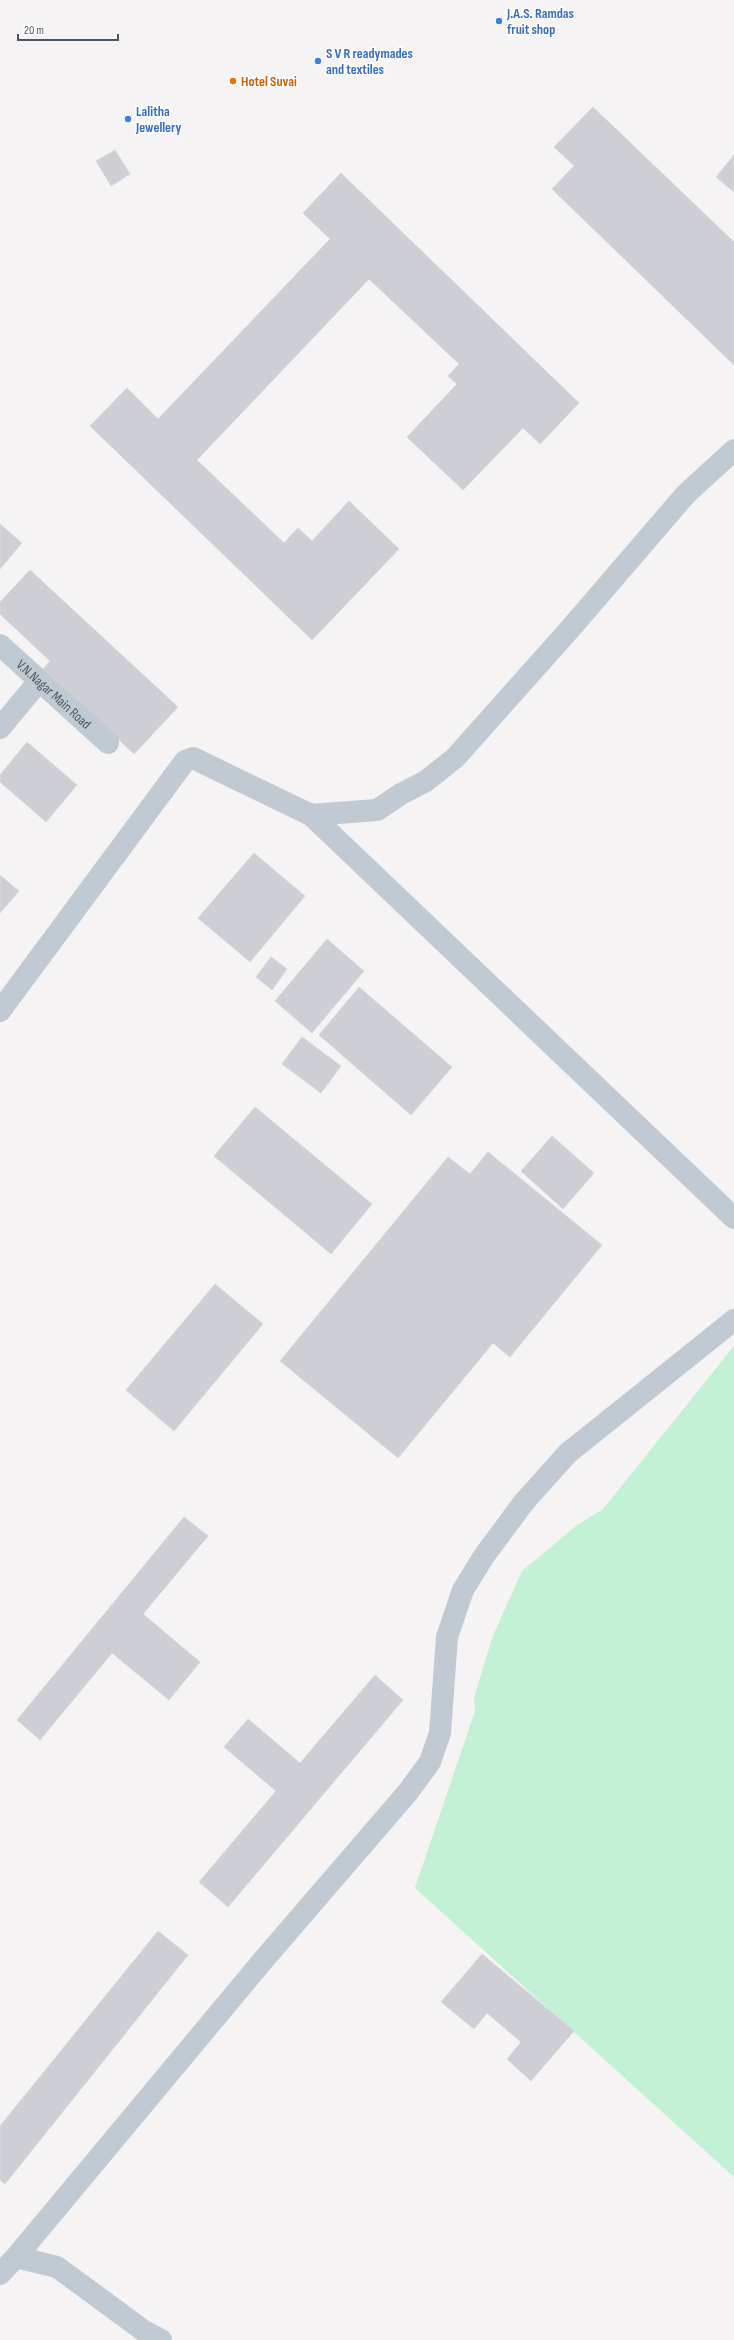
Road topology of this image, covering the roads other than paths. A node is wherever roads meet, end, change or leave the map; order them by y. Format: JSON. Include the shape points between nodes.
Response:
{"nodes":[{"id":1,"x":734,"y":450,"type":"edge"},
{"id":2,"x":0,"y":645,"type":"edge"},
{"id":3,"x":39,"y":681,"type":"junction"},
{"id":4,"x":0,"y":728,"type":"edge"},
{"id":5,"x":108,"y":743,"type":"dead end"},
{"id":6,"x":311,"y":815,"type":"junction"},
{"id":7,"x":0,"y":1011,"type":"edge"},
{"id":8,"x":734,"y":1218,"type":"edge"},
{"id":9,"x":734,"y":1320,"type":"edge"},
{"id":10,"x":16,"y":2257,"type":"junction"},
{"id":11,"x":0,"y":2274,"type":"edge"},
{"id":12,"x":161,"y":2340,"type":"edge"}],
"edges":[{"from":1,"to":6,"type":"street","via":[[686,494],[455,758],[426,781],[377,810]]},
{"from":2,"to":3,"type":"street","name":"V.N.Nagar Main Road"},
{"from":3,"to":4,"type":"street"},
{"from":3,"to":5,"type":"street","name":"V.N.Nagar Main Road"},
{"from":6,"to":7,"type":"street","via":[[193,758],[185,761]]},
{"from":6,"to":8,"type":"street"},
{"from":9,"to":10,"type":"street","via":[[568,1453],[524,1502],[484,1556],[463,1590],[447,1637],[440,1733],[430,1762],[408,1792],[260,1964]]},
{"from":10,"to":11,"type":"street"},
{"from":10,"to":12,"type":"street","via":[[57,2267],[144,2331]]}]}
